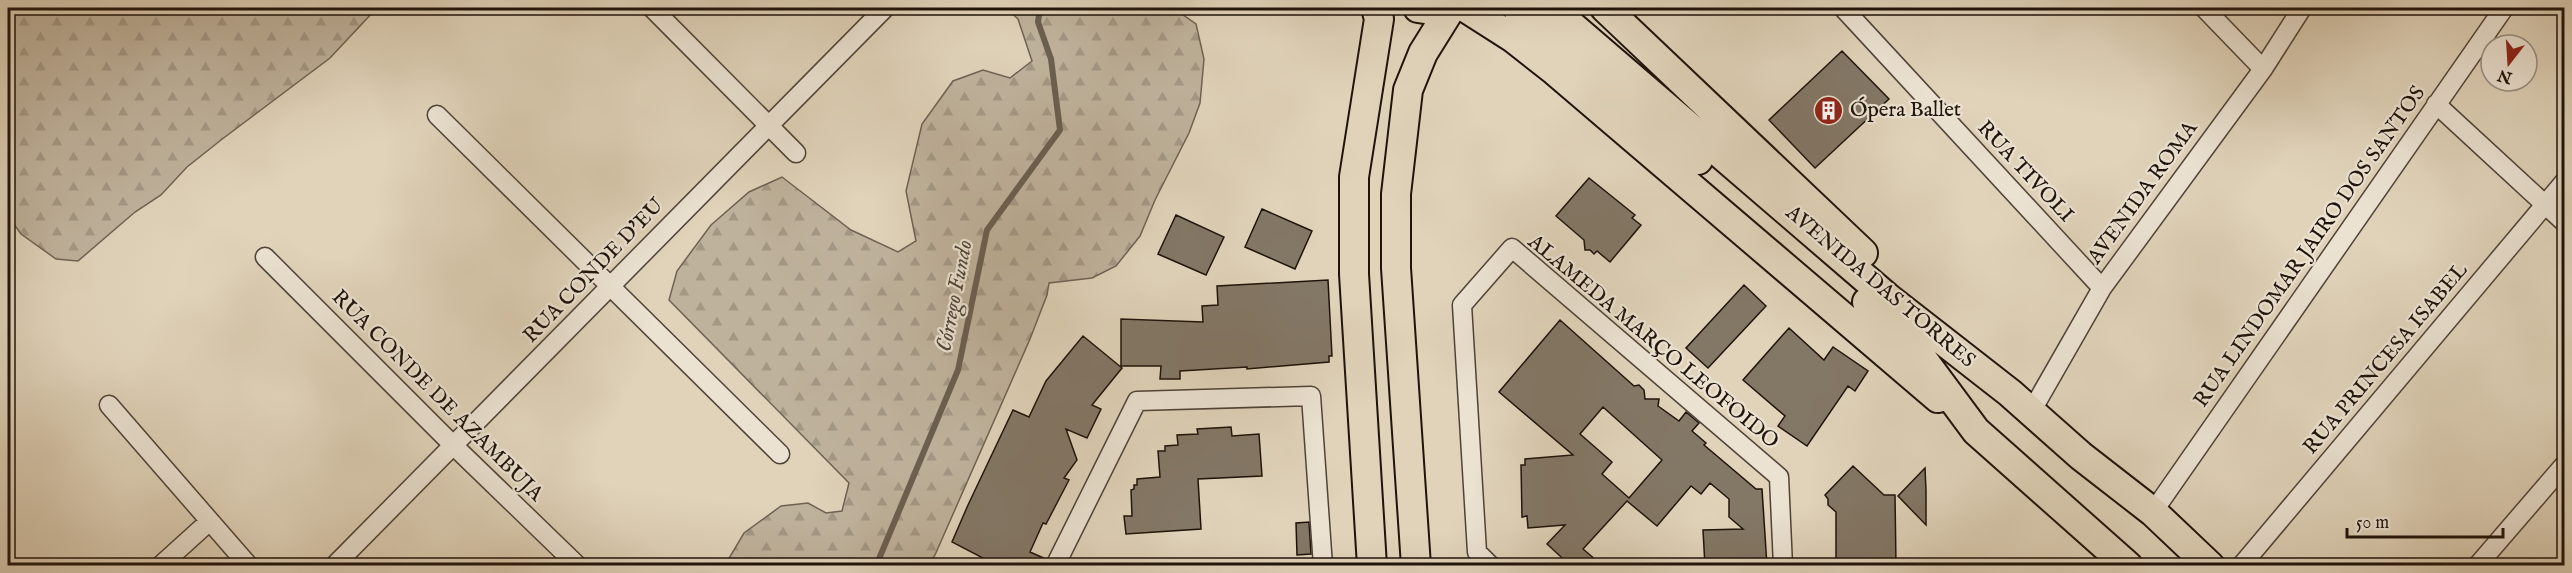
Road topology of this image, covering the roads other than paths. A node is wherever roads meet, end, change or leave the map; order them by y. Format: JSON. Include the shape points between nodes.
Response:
{"nodes":[{"id":1,"x":652,"y":8,"type":"edge"},
{"id":2,"x":885,"y":8,"type":"edge"},
{"id":3,"x":1376,"y":8,"type":"edge"},
{"id":4,"x":1418,"y":8,"type":"edge"},
{"id":5,"x":1450,"y":8,"type":"edge"},
{"id":6,"x":1466,"y":8,"type":"edge"},
{"id":7,"x":1517,"y":8,"type":"edge"},
{"id":8,"x":1551,"y":8,"type":"edge"},
{"id":9,"x":1605,"y":8,"type":"edge"},
{"id":10,"x":1843,"y":8,"type":"edge"},
{"id":11,"x":2204,"y":8,"type":"edge"},
{"id":12,"x":2302,"y":8,"type":"edge"},
{"id":13,"x":2504,"y":8,"type":"edge"},
{"id":14,"x":2262,"y":69,"type":"junction"},
{"id":15,"x":2436,"y":104,"type":"junction"},
{"id":16,"x":437,"y":115,"type":"dead end"},
{"id":17,"x":767,"y":126,"type":"junction"},
{"id":18,"x":796,"y":153,"type":"dead end"},
{"id":19,"x":2565,"y":182,"type":"edge"},
{"id":20,"x":2545,"y":205,"type":"junction"},
{"id":21,"x":2565,"y":222,"type":"edge"},
{"id":22,"x":265,"y":257,"type":"dead end"},
{"id":23,"x":611,"y":285,"type":"junction"},
{"id":24,"x":2102,"y":288,"type":"junction"},
{"id":25,"x":1881,"y":303,"type":"junction"},
{"id":26,"x":2010,"y":393,"type":"junction"},
{"id":27,"x":109,"y":405,"type":"dead end"},
{"id":28,"x":2031,"y":412,"type":"junction"},
{"id":29,"x":1976,"y":431,"type":"junction"},
{"id":30,"x":454,"y":446,"type":"junction"},
{"id":31,"x":780,"y":454,"type":"dead end"},
{"id":32,"x":2565,"y":465,"type":"edge"},
{"id":33,"x":2153,"y":512,"type":"junction"},
{"id":34,"x":202,"y":528,"type":"dead end"},
{"id":35,"x":160,"y":566,"type":"edge"},
{"id":36,"x":249,"y":566,"type":"edge"},
{"id":37,"x":334,"y":566,"type":"edge"},
{"id":38,"x":578,"y":566,"type":"edge"},
{"id":39,"x":1055,"y":566,"type":"edge"},
{"id":40,"x":1323,"y":566,"type":"edge"},
{"id":41,"x":1372,"y":566,"type":"edge"},
{"id":42,"x":1416,"y":566,"type":"edge"},
{"id":43,"x":1491,"y":566,"type":"edge"},
{"id":44,"x":1783,"y":566,"type":"edge"},
{"id":45,"x":2128,"y":566,"type":"edge"},
{"id":46,"x":2210,"y":566,"type":"edge"},
{"id":47,"x":2241,"y":566,"type":"edge"},
{"id":48,"x":2477,"y":566,"type":"edge"}],
"edges":[{"from":1,"to":17,"type":"street"},
{"from":2,"to":17,"type":"street","name":"RUA CONDE D'EU"},
{"from":3,"to":41,"type":"main road","via":[[1379,19],[1354,177],[1354,274]]},
{"from":4,"to":5,"type":"main road"},
{"from":5,"to":42,"type":"main road","via":[[1423,53],[1408,90],[1396,194],[1396,268]]},
{"from":6,"to":29,"type":"main road","via":[[1555,71]]},
{"from":7,"to":25,"type":"main road","name":"AVENIDA DAS TORRES"},
{"from":8,"to":25,"type":"main road","name":"AVENIDA DAS TORRES"},
{"from":9,"to":26,"type":"main road"},
{"from":10,"to":24,"type":"street","name":"RUA TIVOLI"},
{"from":11,"to":14,"type":"street"},
{"from":12,"to":14,"type":"street","name":"AVENIDA ROMA"},
{"from":13,"to":15,"type":"street","name":"RUA LINDOMAR JAIRO DOS SANTOS"},
{"from":14,"to":24,"type":"street","name":"AVENIDA ROMA"},
{"from":15,"to":20,"type":"street"},
{"from":15,"to":33,"type":"street","name":"RUA LINDOMAR JAIRO DOS SANTOS"},
{"from":16,"to":23,"type":"street"},
{"from":17,"to":18,"type":"street"},
{"from":17,"to":23,"type":"street","name":"RUA CONDE D'EU"},
{"from":19,"to":20,"type":"street","name":"RUA PRINCESA ISABEL"},
{"from":20,"to":21,"type":"street"},
{"from":20,"to":47,"type":"street","name":"RUA PRINCESA ISABEL"},
{"from":22,"to":30,"type":"street","name":"RUA CONDE DE AZAMBUJA"},
{"from":23,"to":30,"type":"street","name":"RUA CONDE D'EU"},
{"from":23,"to":31,"type":"street"},
{"from":24,"to":28,"type":"street","name":"AVENIDA ROMA"},
{"from":25,"to":26,"type":"main road","name":"AVENIDA DAS TORRES"},
{"from":25,"to":29,"type":"main road","name":"AVENIDA DAS TORRES"},
{"from":26,"to":28,"type":"main road","name":"AVENIDA DAS TORRES"},
{"from":27,"to":36,"type":"street"},
{"from":28,"to":33,"type":"main road","name":"AVENIDA DAS TORRES"},
{"from":29,"to":45,"type":"main road","name":"AVENIDA DAS TORRES"},
{"from":30,"to":37,"type":"street","name":"RUA CONDE D'EU"},
{"from":30,"to":38,"type":"street","name":"RUA CONDE DE AZAMBUJA"},
{"from":32,"to":48,"type":"street"},
{"from":33,"to":46,"type":"main road","name":"AVENIDA DAS TORRES"},
{"from":34,"to":35,"type":"street"},
{"from":39,"to":40,"type":"street","via":[[1137,401],[1311,396]]},
{"from":43,"to":44,"type":"street","name":"ALAMEDA MARÇO LEOFOIDO","via":[[1477,552],[1462,305],[1512,248],[1779,477]]}]}
